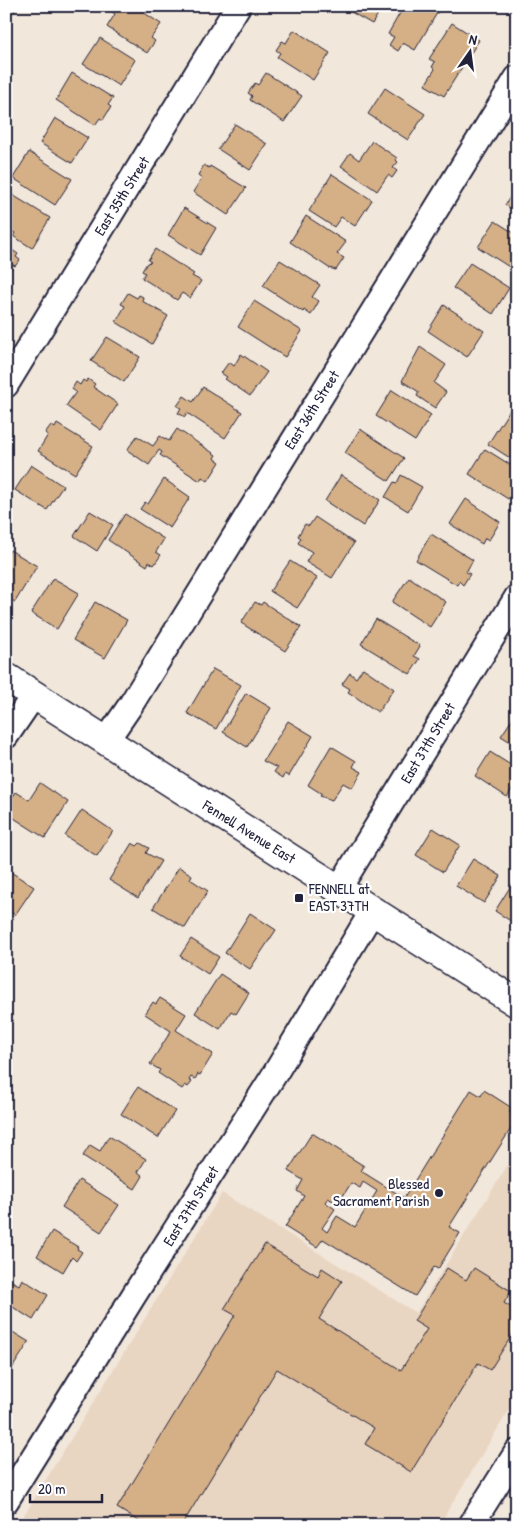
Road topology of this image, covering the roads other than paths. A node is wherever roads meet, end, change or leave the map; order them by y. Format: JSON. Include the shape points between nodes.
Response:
{"nodes":[{"id":1,"x":238,"y":6,"type":"edge"},
{"id":2,"x":517,"y":78,"type":"edge"},
{"id":3,"x":6,"y":385,"type":"edge"},
{"id":4,"x":517,"y":596,"type":"edge"},
{"id":5,"x":6,"y":677,"type":"edge"},
{"id":6,"x":34,"y":695,"type":"junction"},
{"id":7,"x":6,"y":736,"type":"edge"},
{"id":8,"x":106,"y":741,"type":"junction"},
{"id":9,"x":338,"y":890,"type":"junction"},
{"id":10,"x":373,"y":910,"type":"junction"},
{"id":11,"x":517,"y":1003,"type":"edge"},
{"id":12,"x":517,"y":1452,"type":"edge"},
{"id":13,"x":6,"y":1501,"type":"edge"},
{"id":14,"x":471,"y":1525,"type":"edge"}],
"edges":[{"from":1,"to":3,"type":"street","name":"East 35th Street"},
{"from":2,"to":8,"type":"street","name":"East 36th Street","via":[[136,698]]},
{"from":4,"to":9,"type":"street","name":"East 37th Street"},
{"from":5,"to":6,"type":"main road","name":"Fennell Avenue East"},
{"from":6,"to":7,"type":"street"},
{"from":6,"to":8,"type":"main road","name":"Fennell Avenue East"},
{"from":8,"to":9,"type":"main road","name":"Fennell Avenue East"},
{"from":9,"to":10,"type":"main road","name":"Fennell Avenue East"},
{"from":10,"to":11,"type":"main road","name":"Fennell Avenue East"},
{"from":10,"to":13,"type":"street","name":"East 37th Street","via":[[276,1072]]},
{"from":12,"to":14,"type":"street"}]}
